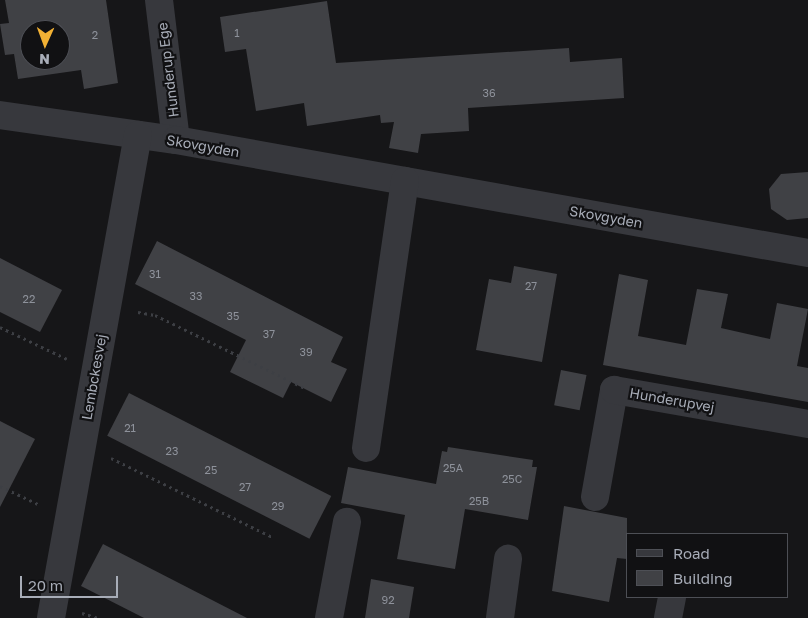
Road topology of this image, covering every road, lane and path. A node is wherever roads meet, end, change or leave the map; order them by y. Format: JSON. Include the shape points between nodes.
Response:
{"nodes":[{"id":1,"x":159,"y":0,"type":"edge"},
{"id":2,"x":0,"y":114,"type":"edge"},
{"id":3,"x":138,"y":135,"type":"junction"},
{"id":4,"x":176,"y":140,"type":"junction"},
{"id":5,"x":405,"y":181,"type":"junction"},
{"id":6,"x":808,"y":253,"type":"edge"},
{"id":7,"x":107,"y":306,"type":"junction"},
{"id":8,"x":0,"y":326,"type":"edge"},
{"id":9,"x":95,"y":373,"type":"junction"},
{"id":10,"x":305,"y":388,"type":"dead end"},
{"id":11,"x":808,"y":424,"type":"edge"},
{"id":12,"x":366,"y":448,"type":"dead end"},
{"id":13,"x":81,"y":449,"type":"junction"},
{"id":14,"x":0,"y":486,"type":"edge"},
{"id":15,"x":595,"y":497,"type":"dead end"},
{"id":16,"x":68,"y":519,"type":"junction"},
{"id":17,"x":347,"y":522,"type":"dead end"},
{"id":18,"x":272,"y":536,"type":"dead end"},
{"id":19,"x":508,"y":559,"type":"dead end"},
{"id":20,"x":672,"y":598,"type":"edge"},
{"id":21,"x":51,"y":618,"type":"edge"},
{"id":22,"x":329,"y":618,"type":"edge"},
{"id":23,"x":500,"y":618,"type":"edge"},
{"id":24,"x":668,"y":618,"type":"edge"}],
"edges":[{"from":1,"to":4,"type":"street","name":"Hunderup Ege"},
{"from":2,"to":3,"type":"street","name":"Skovgyden"},
{"from":3,"to":4,"type":"street","name":"Skovgyden"},
{"from":3,"to":7,"type":"street","name":"Lembckesvej"},
{"from":4,"to":5,"type":"street","name":"Skovgyden"},
{"from":5,"to":6,"type":"street","name":"Skovgyden"},
{"from":5,"to":12,"type":"street"},
{"from":7,"to":9,"type":"street","name":"Lembckesvej"},
{"from":7,"to":10,"type":"path","via":[[155,315]]},
{"from":8,"to":9,"type":"path"},
{"from":9,"to":13,"type":"street","name":"Lembckesvej"},
{"from":11,"to":15,"type":"street","name":"Hunderupvej","via":[[614,390]]},
{"from":13,"to":16,"type":"street","name":"Lembckesvej"},
{"from":13,"to":18,"type":"path","via":[[102,453]]},
{"from":14,"to":16,"type":"path"},
{"from":16,"to":21,"type":"street","name":"Lembckesvej"},
{"from":17,"to":22,"type":"street"},
{"from":19,"to":23,"type":"street"},
{"from":20,"to":24,"type":"street"}]}
